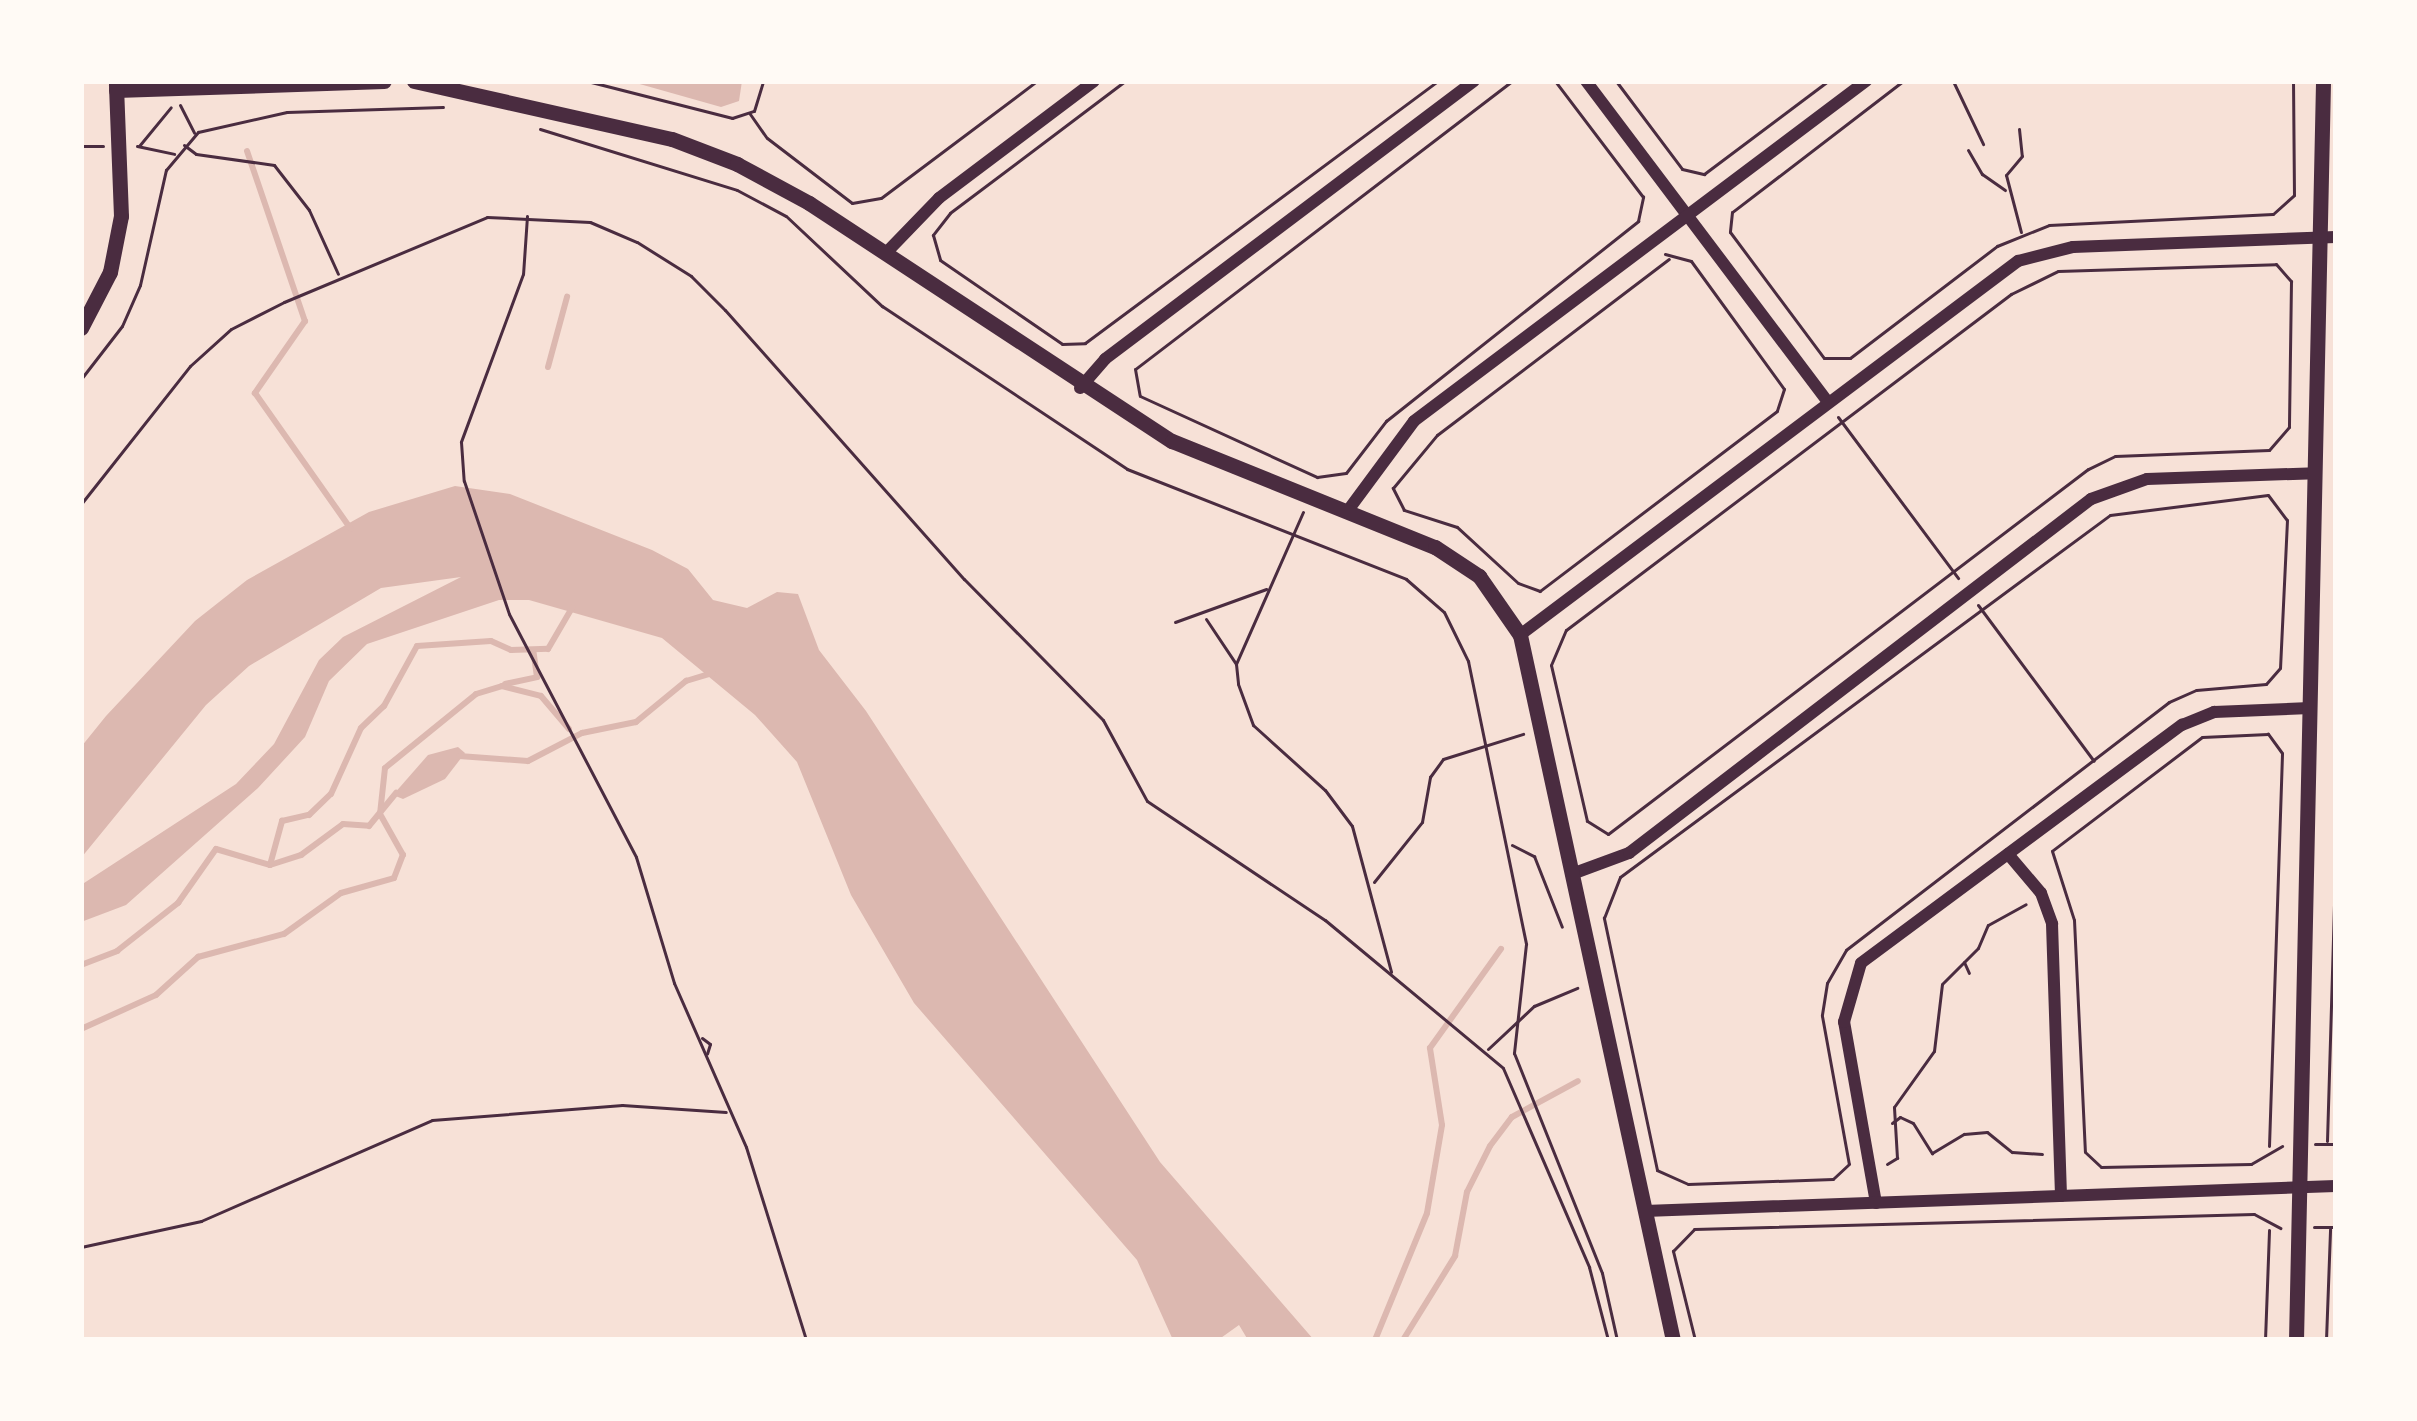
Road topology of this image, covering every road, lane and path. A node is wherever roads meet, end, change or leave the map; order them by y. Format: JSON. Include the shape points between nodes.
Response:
{"nodes":[{"id":1,"x":384,"y":81,"type":"edge"},
{"id":2,"x":414,"y":81,"type":"edge"},
{"id":3,"x":587,"y":81,"type":"edge"},
{"id":4,"x":763,"y":81,"type":"edge"},
{"id":5,"x":1037,"y":81,"type":"edge"},
{"id":6,"x":1094,"y":81,"type":"edge"},
{"id":7,"x":1125,"y":81,"type":"edge"},
{"id":8,"x":1438,"y":81,"type":"edge"},
{"id":9,"x":1474,"y":81,"type":"edge"},
{"id":10,"x":1512,"y":81,"type":"edge"},
{"id":11,"x":1555,"y":81,"type":"edge"},
{"id":12,"x":1586,"y":81,"type":"edge"},
{"id":13,"x":1616,"y":81,"type":"edge"},
{"id":14,"x":1828,"y":81,"type":"edge"},
{"id":15,"x":1866,"y":81,"type":"edge"},
{"id":16,"x":1903,"y":81,"type":"edge"},
{"id":17,"x":1953,"y":81,"type":"edge"},
{"id":18,"x":2293,"y":81,"type":"edge"},
{"id":19,"x":2323,"y":81,"type":"edge"},
{"id":20,"x":116,"y":86,"type":"edge"},
{"id":21,"x":179,"y":95,"type":"junction"},
{"id":22,"x":198,"y":101,"type":"dead end"},
{"id":23,"x":462,"y":110,"type":"dead end"},
{"id":24,"x":750,"y":114,"type":"junction"},
{"id":25,"x":526,"y":125,"type":"dead end"},
{"id":26,"x":2019,"y":129,"type":"dead end"},
{"id":27,"x":196,"y":134,"type":"junction"},
{"id":28,"x":81,"y":142,"type":"edge"},
{"id":29,"x":1983,"y":144,"type":"dead end"},
{"id":30,"x":184,"y":145,"type":"junction"},
{"id":31,"x":1968,"y":150,"type":"dead end"},
{"id":32,"x":176,"y":154,"type":"junction"},
{"id":33,"x":2007,"y":191,"type":"junction"},
{"id":34,"x":81,"y":215,"type":"edge"},
{"id":35,"x":1688,"y":215,"type":"junction"},
{"id":36,"x":527,"y":216,"type":"junction"},
{"id":37,"x":2022,"y":234,"type":"junction"},
{"id":38,"x":2328,"y":237,"type":"edge"},
{"id":39,"x":885,"y":254,"type":"junction"},
{"id":40,"x":1669,"y":259,"type":"joint"},
{"id":41,"x":339,"y":276,"type":"junction"},
{"id":42,"x":81,"y":328,"type":"edge"},
{"id":43,"x":81,"y":379,"type":"edge"},
{"id":44,"x":1080,"y":388,"type":"junction"},
{"id":45,"x":1827,"y":401,"type":"junction"},
{"id":46,"x":2315,"y":473,"type":"junction"},
{"id":47,"x":1317,"y":478,"type":"junction"},
{"id":48,"x":1310,"y":494,"type":"junction"},
{"id":49,"x":81,"y":504,"type":"edge"},
{"id":50,"x":1349,"y":509,"type":"junction"},
{"id":51,"x":1294,"y":535,"type":"junction"},
{"id":52,"x":1268,"y":588,"type":"junction"},
{"id":53,"x":1204,"y":617,"type":"junction"},
{"id":54,"x":1175,"y":622,"type":"dead end"},
{"id":55,"x":1566,"y":629,"type":"joint"},
{"id":56,"x":1520,"y":635,"type":"junction"},
{"id":57,"x":1236,"y":664,"type":"junction"},
{"id":58,"x":2310,"y":708,"type":"junction"},
{"id":59,"x":1488,"y":743,"type":"junction"},
{"id":60,"x":2336,"y":843,"type":"edge"},
{"id":61,"x":1510,"y":845,"type":"junction"},
{"id":62,"x":2008,"y":854,"type":"junction"},
{"id":63,"x":1572,"y":874,"type":"junction"},
{"id":64,"x":1372,"y":884,"type":"junction"},
{"id":65,"x":2023,"y":907,"type":"dead end"},
{"id":66,"x":1561,"y":927,"type":"dead end"},
{"id":67,"x":1964,"y":960,"type":"junction"},
{"id":68,"x":1391,"y":973,"type":"junction"},
{"id":69,"x":1969,"y":973,"type":"dead end"},
{"id":70,"x":1596,"y":985,"type":"junction"},
{"id":71,"x":1619,"y":988,"type":"joint"},
{"id":72,"x":1512,"y":1025,"type":"junction"},
{"id":73,"x":1486,"y":1050,"type":"junction"},
{"id":74,"x":729,"y":1112,"type":"junction"},
{"id":75,"x":1892,"y":1123,"type":"junction"},
{"id":76,"x":2326,"y":1144,"type":"dead end"},
{"id":77,"x":2060,"y":1152,"type":"junction"},
{"id":78,"x":2085,"y":1152,"type":"junction"},
{"id":79,"x":1873,"y":1164,"type":"junction"},
{"id":80,"x":2336,"y":1186,"type":"edge"},
{"id":81,"x":2300,"y":1187,"type":"junction"},
{"id":82,"x":2061,"y":1196,"type":"junction"},
{"id":83,"x":1876,"y":1203,"type":"junction"},
{"id":84,"x":1646,"y":1211,"type":"junction"},
{"id":85,"x":2330,"y":1227,"type":"dead end"},
{"id":86,"x":81,"y":1247,"type":"edge"},
{"id":87,"x":806,"y":1340,"type":"edge"},
{"id":88,"x":1608,"y":1340,"type":"edge"},
{"id":89,"x":1617,"y":1340,"type":"edge"},
{"id":90,"x":1673,"y":1340,"type":"edge"},
{"id":91,"x":1695,"y":1340,"type":"edge"},
{"id":92,"x":2265,"y":1340,"type":"edge"},
{"id":93,"x":2296,"y":1340,"type":"edge"},
{"id":94,"x":2326,"y":1340,"type":"edge"}],
"edges":[{"from":1,"to":21,"type":"street"},
{"from":2,"to":39,"type":"street","via":[[672,139],[777,184]]},
{"from":3,"to":24,"type":"path","via":[[727,118]]},
{"from":4,"to":24,"type":"path"},
{"from":5,"to":24,"type":"path","via":[[881,198],[852,203],[767,138]]},
{"from":6,"to":39,"type":"street","via":[[939,198]]},
{"from":7,"to":8,"type":"path","via":[[950,213],[933,235],[940,260],[1062,344],[1085,343]]},
{"from":9,"to":44,"type":"street","via":[[1106,358]]},
{"from":10,"to":47,"type":"path","via":[[1135,369],[1140,396]]},
{"from":11,"to":47,"type":"path","via":[[1643,197],[1639,221],[1386,421],[1357,464]]},
{"from":12,"to":35,"type":"street"},
{"from":13,"to":14,"type":"path","via":[[1682,169],[1704,174]]},
{"from":15,"to":35,"type":"street"},
{"from":16,"to":37,"type":"path","via":[[1732,212],[1730,232],[1825,358],[1850,358]]},
{"from":17,"to":29,"type":"path"},
{"from":18,"to":37,"type":"path","via":[[2294,195],[2273,214],[2049,225]]},
{"from":19,"to":38,"type":"street"},
{"from":20,"to":21,"type":"street"},
{"from":20,"to":42,"type":"street","via":[[121,216],[110,272]]},
{"from":21,"to":22,"type":"path"},
{"from":21,"to":27,"type":"path"},
{"from":21,"to":32,"type":"path","via":[[139,146]]},
{"from":23,"to":27,"type":"path","via":[[417,103],[286,112],[219,121]]},
{"from":25,"to":51,"type":"path","via":[[737,190],[786,216],[882,306],[1042,417],[1127,469]]},
{"from":26,"to":33,"type":"path","via":[[2022,156],[2006,175]]},
{"from":27,"to":30,"type":"path"},
{"from":28,"to":34,"type":"path"},
{"from":30,"to":32,"type":"path"},
{"from":30,"to":41,"type":"path","via":[[196,154],[266,164],[291,180]]},
{"from":31,"to":33,"type":"path","via":[[1982,174]]},
{"from":32,"to":43,"type":"path","via":[[140,285],[122,326]]},
{"from":33,"to":37,"type":"path"},
{"from":35,"to":45,"type":"street"},
{"from":35,"to":50,"type":"street","via":[[1414,421]]},
{"from":36,"to":41,"type":"path","via":[[487,217]]},
{"from":36,"to":68,"type":"path","via":[[590,222],[691,276],[1103,720],[1147,801]]},
{"from":36,"to":74,"type":"path","via":[[524,274],[461,442],[464,481],[509,614],[636,857]]},
{"from":38,"to":45,"type":"street","via":[[2047,251],[2018,261]]},
{"from":38,"to":46,"type":"street"},
{"from":39,"to":44,"type":"street"},
{"from":40,"to":40,"type":"path","via":[[1437,435],[1394,488],[1404,510],[1457,526],[1518,583],[1540,591],[1777,411],[1784,389],[1691,261]]},
{"from":41,"to":49,"type":"path","via":[[231,329],[190,366]]},
{"from":44,"to":48,"type":"street","via":[[1172,441]]},
{"from":45,"to":56,"type":"street"},
{"from":46,"to":58,"type":"street"},
{"from":46,"to":63,"type":"street","via":[[2147,478],[2091,499],[1630,853]]},
{"from":47,"to":48,"type":"path"},
{"from":48,"to":50,"type":"street"},
{"from":48,"to":51,"type":"path"},
{"from":50,"to":56,"type":"street","via":[[1479,576]]},
{"from":51,"to":52,"type":"path"},
{"from":51,"to":59,"type":"path","via":[[1406,579],[1444,612],[1468,661]]},
{"from":52,"to":53,"type":"path"},
{"from":52,"to":57,"type":"path"},
{"from":53,"to":54,"type":"path"},
{"from":53,"to":57,"type":"path"},
{"from":55,"to":55,"type":"path","via":[[1551,664],[1587,821],[1608,834],[2087,469],[2115,456],[2269,450],[2288,427],[2290,280],[2276,264],[2058,271],[2011,294]]},
{"from":56,"to":63,"type":"street"},
{"from":57,"to":64,"type":"path","via":[[1253,724],[1339,806]]},
{"from":58,"to":62,"type":"street","via":[[2214,712],[2182,725]]},
{"from":58,"to":81,"type":"street"},
{"from":59,"to":61,"type":"path"},
{"from":59,"to":64,"type":"path","via":[[1435,767],[1422,822]]},
{"from":60,"to":76,"type":"path"},
{"from":61,"to":66,"type":"path","via":[[1534,856]]},
{"from":61,"to":72,"type":"path","via":[[1526,944]]},
{"from":62,"to":77,"type":"street","via":[[2041,893],[2052,924]]},
{"from":62,"to":79,"type":"street","via":[[1861,963],[1844,1022]]},
{"from":63,"to":70,"type":"street"},
{"from":64,"to":68,"type":"path"},
{"from":65,"to":67,"type":"path","via":[[1988,925]]},
{"from":67,"to":69,"type":"path"},
{"from":67,"to":75,"type":"path","via":[[1942,984],[1934,1051],[1894,1107]]},
{"from":68,"to":73,"type":"path"},
{"from":70,"to":72,"type":"path","via":[[1563,990]]},
{"from":70,"to":84,"type":"street"},
{"from":71,"to":71,"type":"path","via":[[1604,918],[1620,878],[2110,515],[2268,496],[2287,520],[2279,668],[2266,684],[2197,690],[2169,701],[1846,950],[1827,983],[1822,1016],[1849,1164],[1833,1179],[1688,1184],[1657,1170]]},
{"from":72,"to":73,"type":"path"},
{"from":72,"to":89,"type":"path","via":[[1519,1068],[1602,1274]]},
{"from":73,"to":88,"type":"path","via":[[1526,1110],[1589,1268]]},
{"from":74,"to":86,"type":"path","via":[[622,1105],[432,1120],[201,1221]]},
{"from":74,"to":87,"type":"path"},
{"from":75,"to":77,"type":"path","via":[[1900,1117],[1913,1124],[1932,1153],[1987,1132],[2012,1152]]},
{"from":75,"to":79,"type":"path","via":[[1897,1158]]},
{"from":77,"to":78,"type":"path"},
{"from":77,"to":82,"type":"street"},
{"from":78,"to":78,"type":"path","via":[[2101,1167],[2251,1164],[2270,1146],[2282,753],[2268,734],[2202,737],[2052,851],[2074,920]]},
{"from":79,"to":83,"type":"street"},
{"from":80,"to":81,"type":"street"},
{"from":81,"to":82,"type":"street"},
{"from":81,"to":93,"type":"street"},
{"from":82,"to":83,"type":"street"},
{"from":83,"to":84,"type":"street"},
{"from":84,"to":90,"type":"street"},
{"from":85,"to":94,"type":"path"},
{"from":91,"to":92,"type":"path","via":[[1673,1251],[1694,1228],[2254,1214],[2269,1228]]}]}
